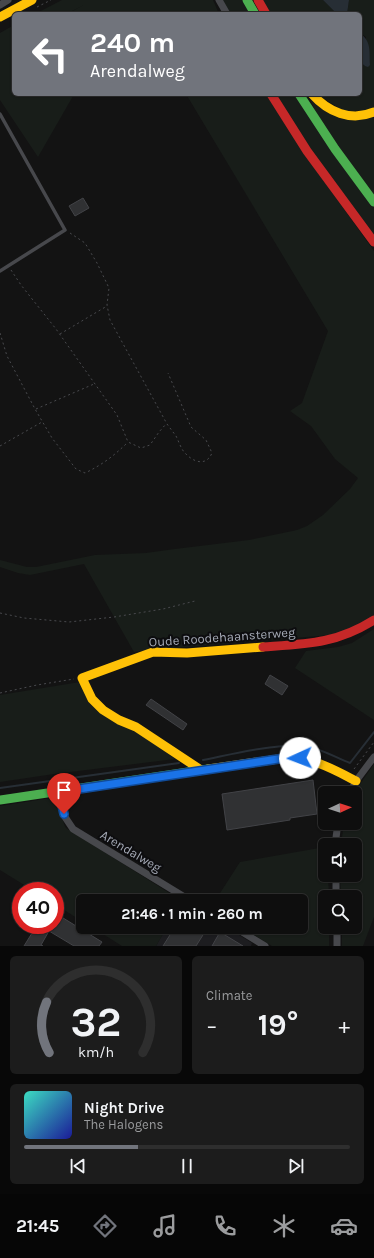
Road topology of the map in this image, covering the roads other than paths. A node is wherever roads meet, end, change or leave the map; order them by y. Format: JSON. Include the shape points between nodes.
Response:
{"nodes":[{"id":1,"x":8,"y":0,"type":"edge"},
{"id":2,"x":26,"y":0,"type":"edge"},
{"id":3,"x":32,"y":0,"type":"edge"},
{"id":4,"x":219,"y":0,"type":"edge"},
{"id":5,"x":247,"y":0,"type":"edge"},
{"id":6,"x":258,"y":0,"type":"edge"},
{"id":7,"x":0,"y":5,"type":"edge"},
{"id":8,"x":19,"y":6,"type":"junction"},
{"id":9,"x":226,"y":12,"type":"edge"},
{"id":10,"x":254,"y":12,"type":"edge"},
{"id":11,"x":265,"y":12,"type":"edge"},
{"id":12,"x":0,"y":17,"type":"edge"},
{"id":13,"x":272,"y":96,"type":"edge"},
{"id":14,"x":300,"y":96,"type":"edge"},
{"id":15,"x":314,"y":96,"type":"edge"},
{"id":16,"x":374,"y":112,"type":"edge"},
{"id":17,"x":0,"y":114,"type":"edge"},
{"id":18,"x":374,"y":202,"type":"edge"},
{"id":19,"x":374,"y":242,"type":"edge"},
{"id":20,"x":0,"y":271,"type":"edge"},
{"id":21,"x":374,"y":620,"type":"edge"},
{"id":22,"x":374,"y":757,"type":"edge"},
{"id":23,"x":201,"y":770,"type":"junction"},
{"id":24,"x":352,"y":779,"type":"junction"},
{"id":25,"x":351,"y":786,"type":"edge"},
{"id":26,"x":59,"y":792,"type":"junction"},
{"id":27,"x":0,"y":800,"type":"edge"},
{"id":28,"x":180,"y":894,"type":"edge"},
{"id":29,"x":245,"y":934,"type":"edge"},
{"id":30,"x":337,"y":934,"type":"edge"},
{"id":31,"x":265,"y":946,"type":"edge"},
{"id":32,"x":337,"y":946,"type":"edge"}],
"edges":[{"from":1,"to":7,"type":"street"},
{"from":2,"to":8,"type":"main road"},
{"from":3,"to":8,"type":"main road"},
{"from":4,"to":9,"type":"street"},
{"from":5,"to":10,"type":"main road"},
{"from":6,"to":11,"type":"main road"},
{"from":8,"to":12,"type":"main road"},
{"from":13,"to":19,"type":"main road","via":[[315,164]]},
{"from":14,"to":18,"type":"main road","via":[[351,173]]},
{"from":15,"to":16,"type":"main road","via":[[331,110],[344,115],[358,116]]},
{"from":17,"to":20,"type":"lane","via":[[65,230]]},
{"from":21,"to":23,"type":"main road","name":"Oude Roodehaansterweg","via":[[347,635],[326,642],[187,653],[153,652],[82,678],[92,699],[103,710]]},
{"from":22,"to":24,"type":"street"},
{"from":23,"to":24,"type":"main road","via":[[300,758],[323,763]]},
{"from":23,"to":26,"type":"main road"},
{"from":24,"to":25,"type":"street"},
{"from":26,"to":27,"type":"main road"},
{"from":26,"to":28,"type":"street","name":"Arendalweg","via":[[67,821],[73,829]]},
{"from":29,"to":31,"type":"street"},
{"from":30,"to":32,"type":"street"}]}
